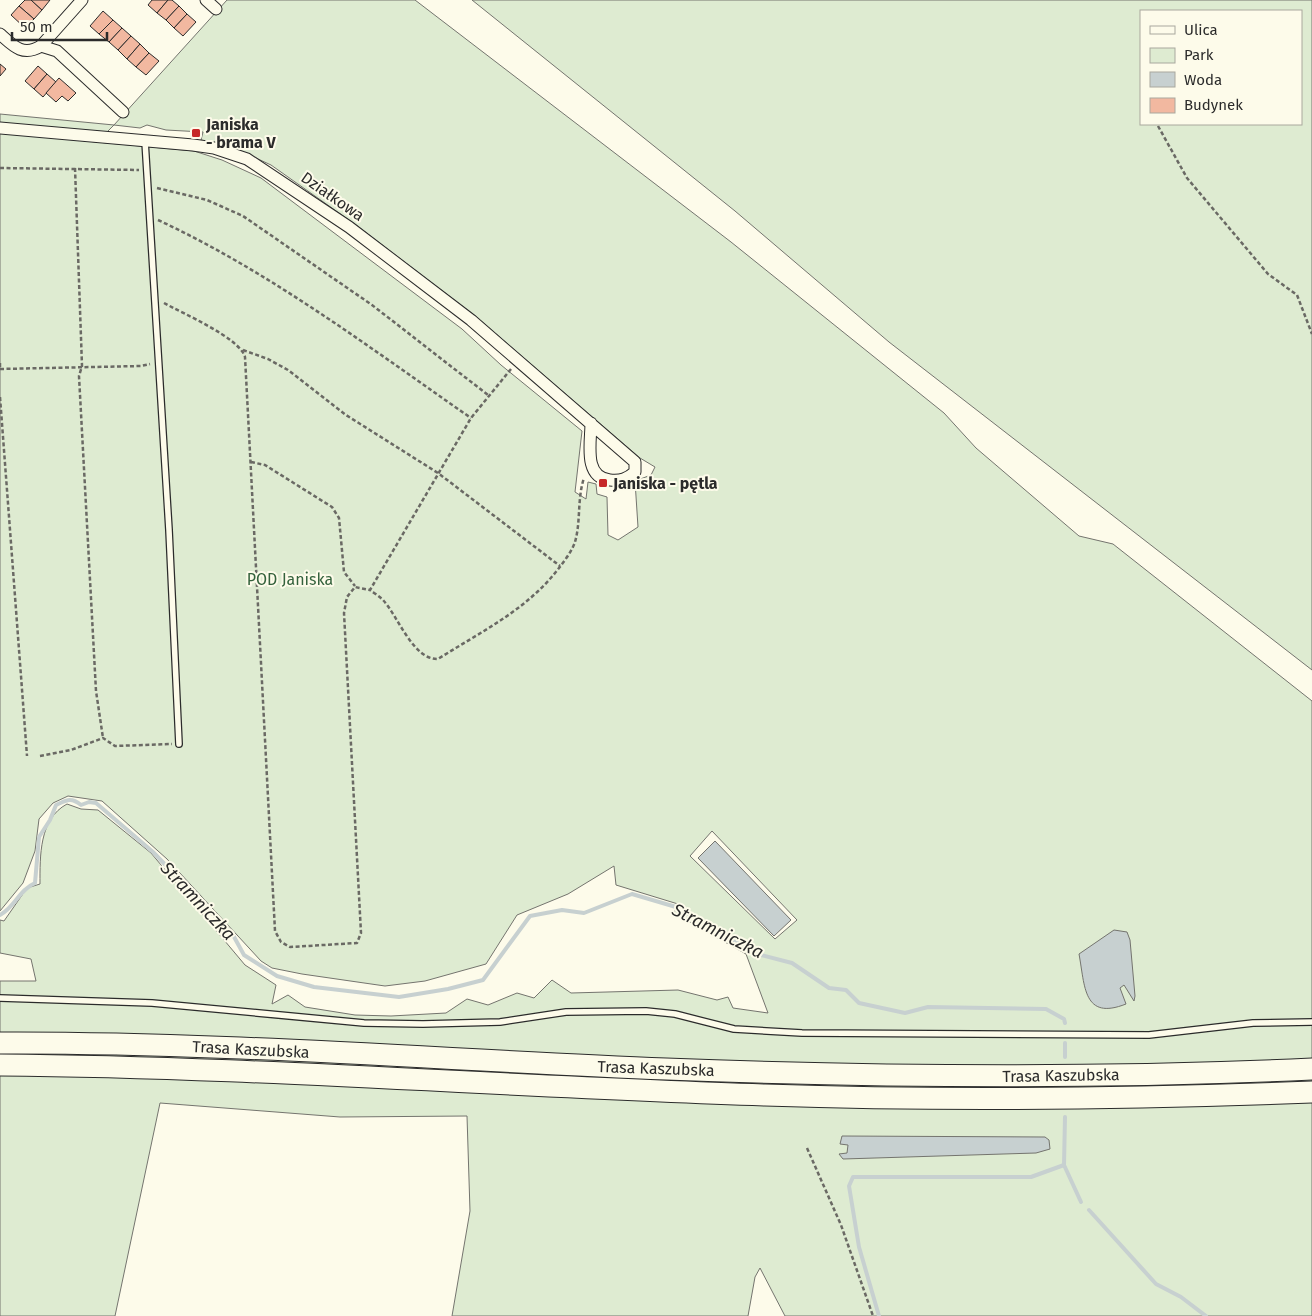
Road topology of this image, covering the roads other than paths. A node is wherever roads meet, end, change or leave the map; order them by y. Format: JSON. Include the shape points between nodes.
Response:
{"nodes":[{"id":1,"x":82,"y":0,"type":"edge"},
{"id":2,"x":206,"y":0,"type":"edge"},
{"id":3,"x":216,"y":9,"type":"dead end"},
{"id":4,"x":0,"y":34,"type":"edge"},
{"id":5,"x":41,"y":46,"type":"junction"},
{"id":6,"x":124,"y":112,"type":"dead end"},
{"id":7,"x":0,"y":128,"type":"edge"},
{"id":8,"x":145,"y":141,"type":"junction"},
{"id":9,"x":591,"y":423,"type":"junction"},
{"id":10,"x":179,"y":744,"type":"road end"},
{"id":11,"x":0,"y":998,"type":"edge"},
{"id":12,"x":1312,"y":1022,"type":"edge"},
{"id":13,"x":0,"y":1043,"type":"edge"},
{"id":14,"x":0,"y":1065,"type":"edge"},
{"id":15,"x":1312,"y":1069,"type":"edge"},
{"id":16,"x":1312,"y":1092,"type":"edge"}],
"edges":[{"from":1,"to":5,"type":"street"},
{"from":2,"to":3,"type":"street"},
{"from":4,"to":5,"type":"street","via":[[21,51],[34,51]]},
{"from":5,"to":6,"type":"street","via":[[57,52]]},
{"from":7,"to":8,"type":"street","name":"Działkowa"},
{"from":8,"to":9,"type":"street","name":"Działkowa","via":[[214,148],[262,167],[472,320]]},
{"from":8,"to":10,"type":"lane"},
{"from":9,"to":9,"type":"street","name":"Działkowa","via":[[635,462],[635,472],[627,478],[604,480],[596,474],[590,464]]},
{"from":11,"to":12,"type":"lane","via":[[152,1003],[364,1023],[500,1022],[566,1012],[646,1010],[734,1029],[802,1033],[1149,1035],[1253,1023]]},
{"from":13,"to":15,"type":"highway","name":"Trasa Kaszubska","via":[[157,1045],[877,1075],[1134,1075]]},
{"from":14,"to":16,"type":"highway","name":"Trasa Kaszubska","via":[[135,1067],[837,1097],[1090,1098]]}]}
